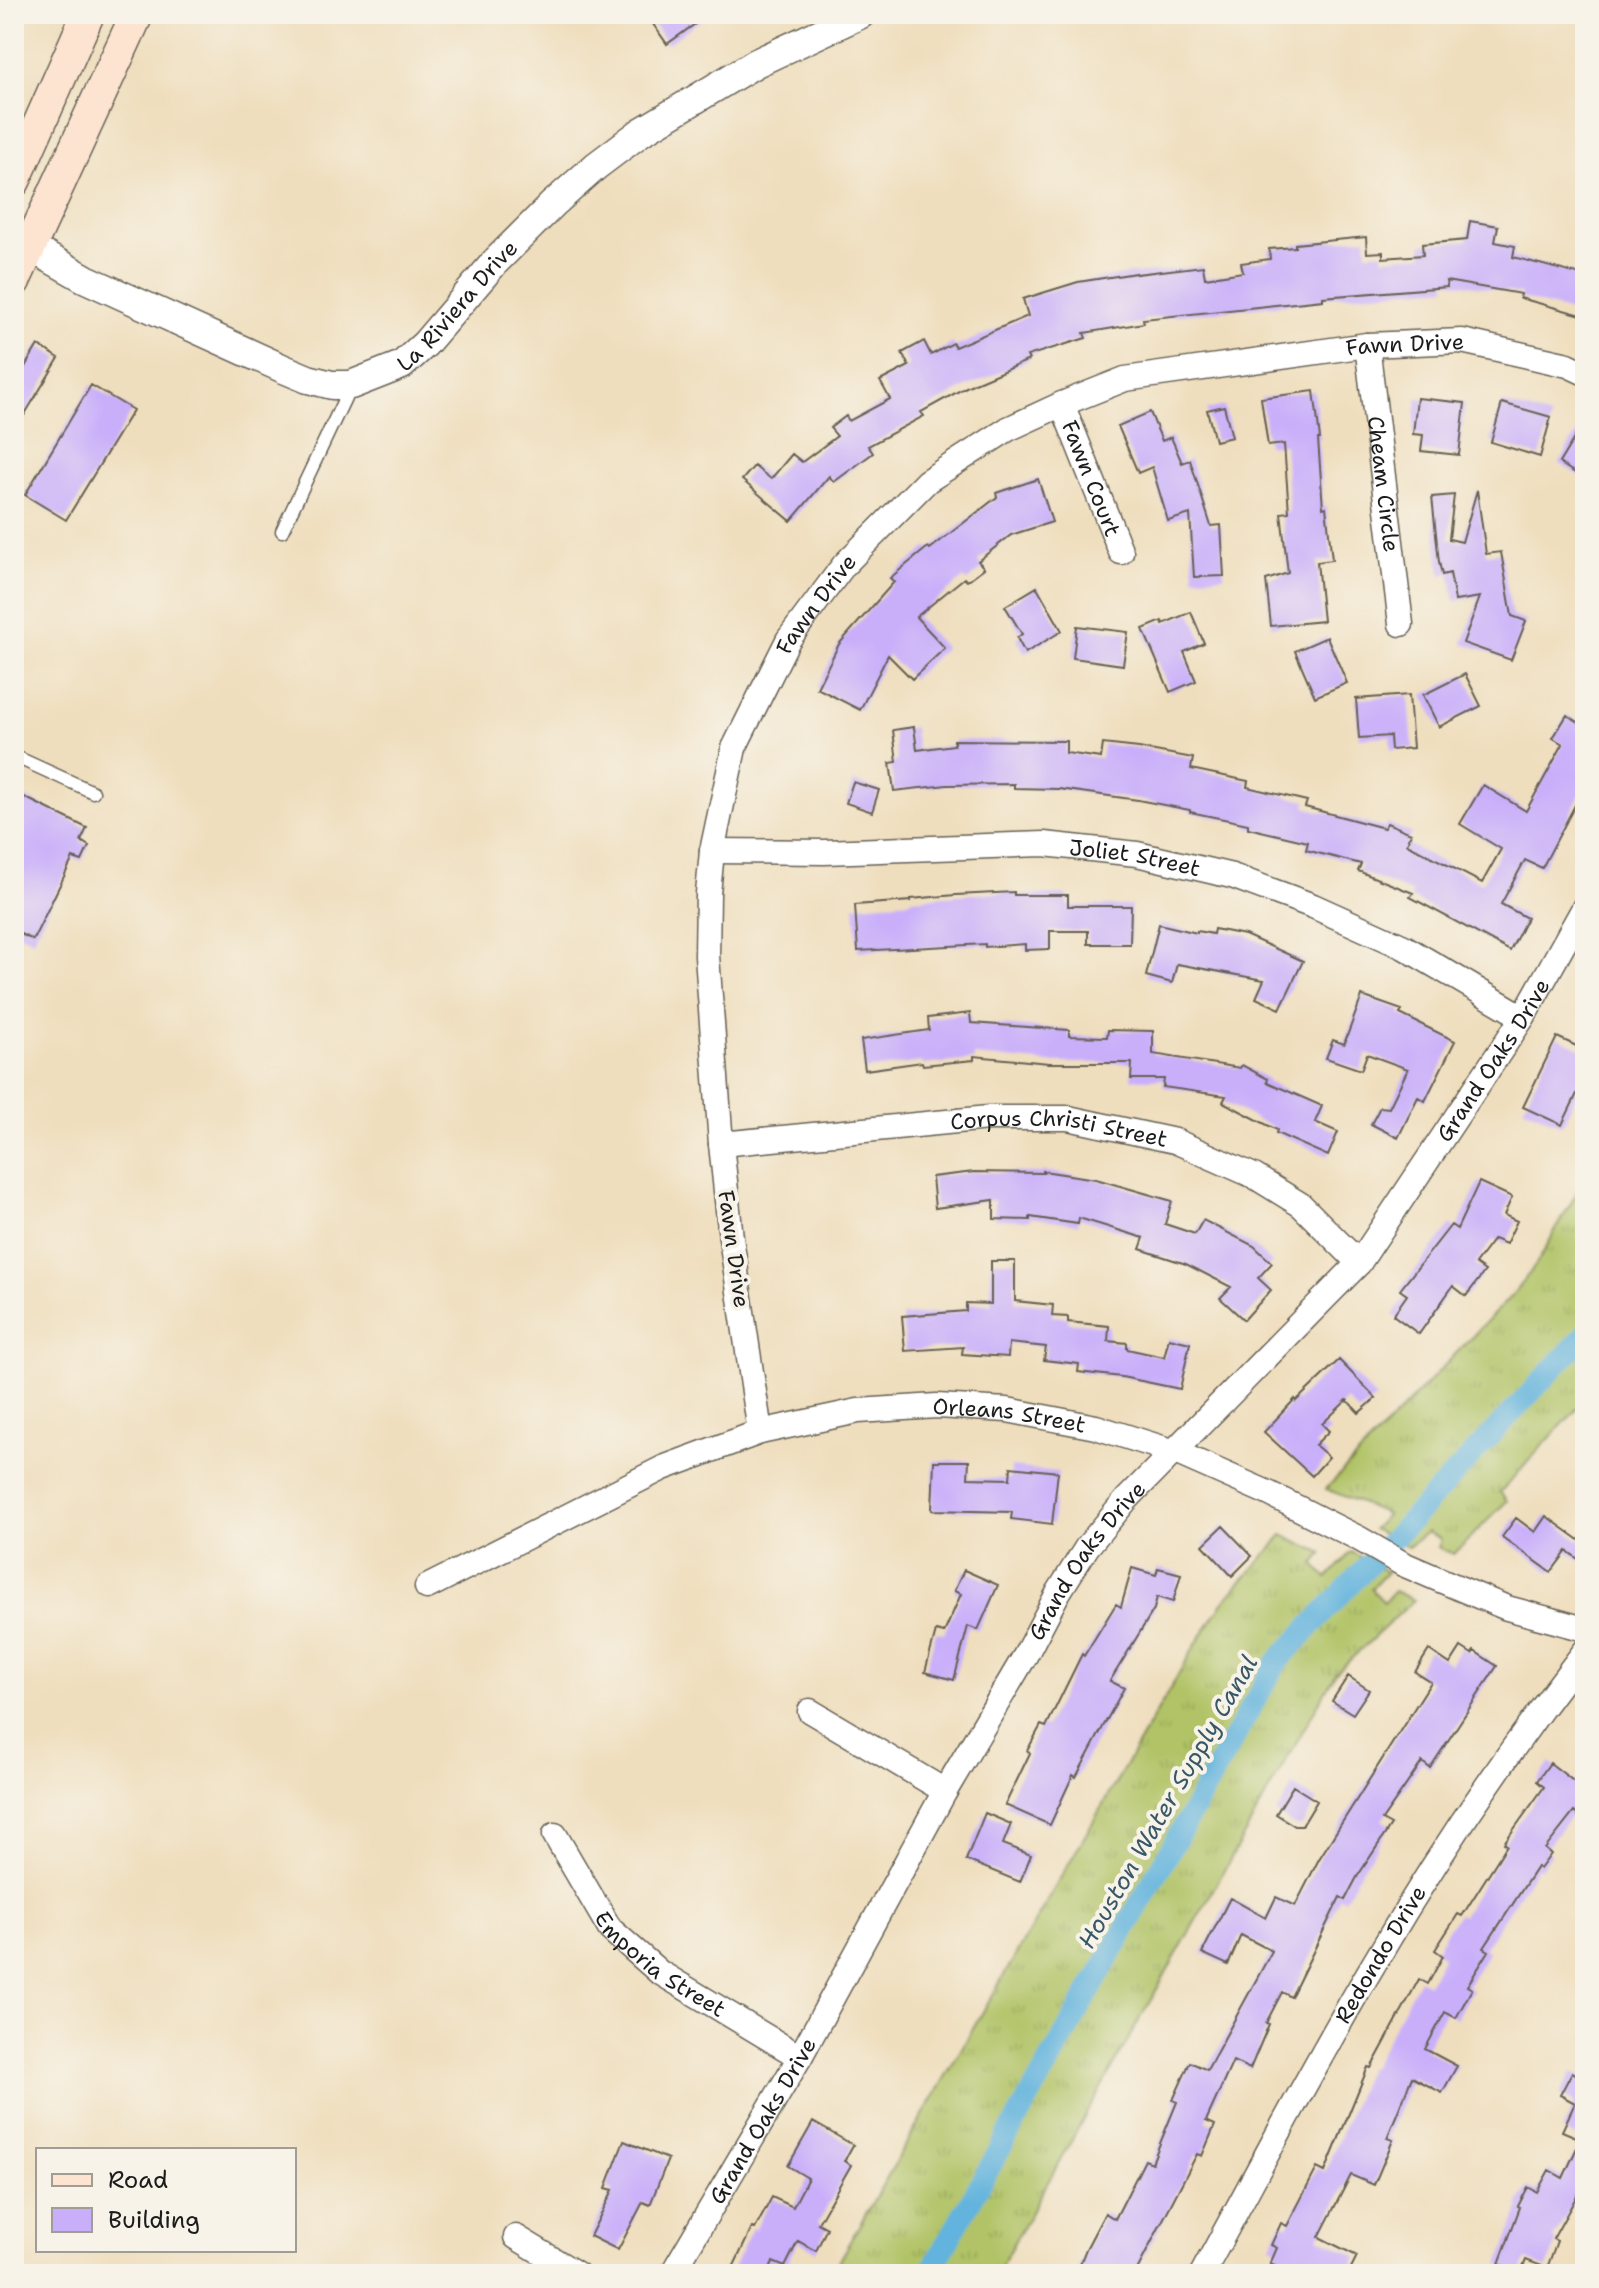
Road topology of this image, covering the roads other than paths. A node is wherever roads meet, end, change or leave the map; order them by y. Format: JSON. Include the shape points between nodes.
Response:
{"nodes":[{"id":1,"x":88,"y":14,"type":"edge"},
{"id":2,"x":137,"y":14,"type":"edge"},
{"id":3,"x":861,"y":14,"type":"edge"},
{"id":4,"x":14,"y":181,"type":"edge"},
{"id":5,"x":22,"y":243,"type":"edge"},
{"id":6,"x":14,"y":281,"type":"edge"},
{"id":7,"x":1367,"y":345,"type":"junction"},
{"id":8,"x":1585,"y":373,"type":"edge"},
{"id":9,"x":351,"y":385,"type":"junction"},
{"id":10,"x":1062,"y":404,"type":"junction"},
{"id":11,"x":282,"y":531,"type":"dead end"},
{"id":12,"x":1121,"y":552,"type":"dead end"},
{"id":13,"x":1401,"y":624,"type":"dead end"},
{"id":14,"x":14,"y":756,"type":"edge"},
{"id":15,"x":93,"y":792,"type":"dead end"},
{"id":16,"x":712,"y":851,"type":"junction"},
{"id":17,"x":1585,"y":906,"type":"edge"},
{"id":18,"x":1523,"y":1017,"type":"junction"},
{"id":19,"x":721,"y":1144,"type":"junction"},
{"id":20,"x":1359,"y":1263,"type":"junction"},
{"id":21,"x":760,"y":1432,"type":"junction"},
{"id":22,"x":1175,"y":1452,"type":"junction"},
{"id":23,"x":427,"y":1587,"type":"dead end"},
{"id":24,"x":1585,"y":1629,"type":"edge"},
{"id":25,"x":1585,"y":1651,"type":"edge"},
{"id":26,"x":810,"y":1711,"type":"dead end"},
{"id":27,"x":945,"y":1791,"type":"junction"},
{"id":28,"x":555,"y":1835,"type":"dead end"},
{"id":29,"x":800,"y":2057,"type":"junction"},
{"id":30,"x":516,"y":2237,"type":"dead end"},
{"id":31,"x":577,"y":2274,"type":"edge"},
{"id":32,"x":672,"y":2274,"type":"edge"},
{"id":33,"x":1202,"y":2274,"type":"edge"}],
"edges":[{"from":1,"to":4,"type":"main road"},
{"from":2,"to":5,"type":"main road"},
{"from":3,"to":9,"type":"street","name":"La Riviera Drive","via":[[756,63],[641,132],[553,204],[402,365]]},
{"from":5,"to":6,"type":"main road"},
{"from":5,"to":9,"type":"street","via":[[86,279],[284,369],[332,385]]},
{"from":7,"to":8,"type":"street","name":"Fawn Drive","via":[[1462,341]]},
{"from":7,"to":10,"type":"street","name":"Fawn Drive","via":[[1125,379]]},
{"from":7,"to":13,"type":"street","name":"Cheam Circle"},
{"from":9,"to":11,"type":"lane"},
{"from":10,"to":12,"type":"street","name":"Fawn Court"},
{"from":10,"to":16,"type":"street","name":"Fawn Drive","via":[[1008,429],[927,481],[844,565],[788,640],[734,748]]},
{"from":14,"to":15,"type":"lane"},
{"from":16,"to":18,"type":"street","name":"Joliet Street","via":[[1044,844],[1137,854],[1232,876],[1313,906],[1404,947]]},
{"from":16,"to":19,"type":"street","name":"Fawn Drive","via":[[707,956]]},
{"from":17,"to":18,"type":"street","name":"Grand Oaks Drive"},
{"from":18,"to":20,"type":"street","name":"Grand Oaks Drive"},
{"from":19,"to":20,"type":"street","name":"Corpus Christi Street","via":[[988,1118],[1068,1118],[1175,1141],[1254,1176],[1301,1205]]},
{"from":19,"to":21,"type":"street","name":"Fawn Drive"},
{"from":20,"to":22,"type":"street","name":"Grand Oaks Drive"},
{"from":21,"to":22,"type":"street","name":"Orleans Street","via":[[858,1411],[937,1406],[1007,1410],[1081,1424]]},
{"from":21,"to":23,"type":"street","name":"Orleans Street","via":[[663,1468]]},
{"from":22,"to":24,"type":"street","name":"Orleans Street","via":[[1268,1493],[1403,1564],[1507,1608]]},
{"from":22,"to":27,"type":"street","name":"Grand Oaks Drive","via":[[1087,1547]]},
{"from":25,"to":33,"type":"street","name":"Redondo Drive","via":[[1481,1794],[1382,1950]]},
{"from":26,"to":27,"type":"street"},
{"from":27,"to":29,"type":"street","name":"Grand Oaks Drive"},
{"from":28,"to":29,"type":"street","name":"Emporia Street","via":[[610,1929],[659,1972]]},
{"from":29,"to":32,"type":"street","name":"Grand Oaks Drive"},
{"from":30,"to":31,"type":"street"}]}
